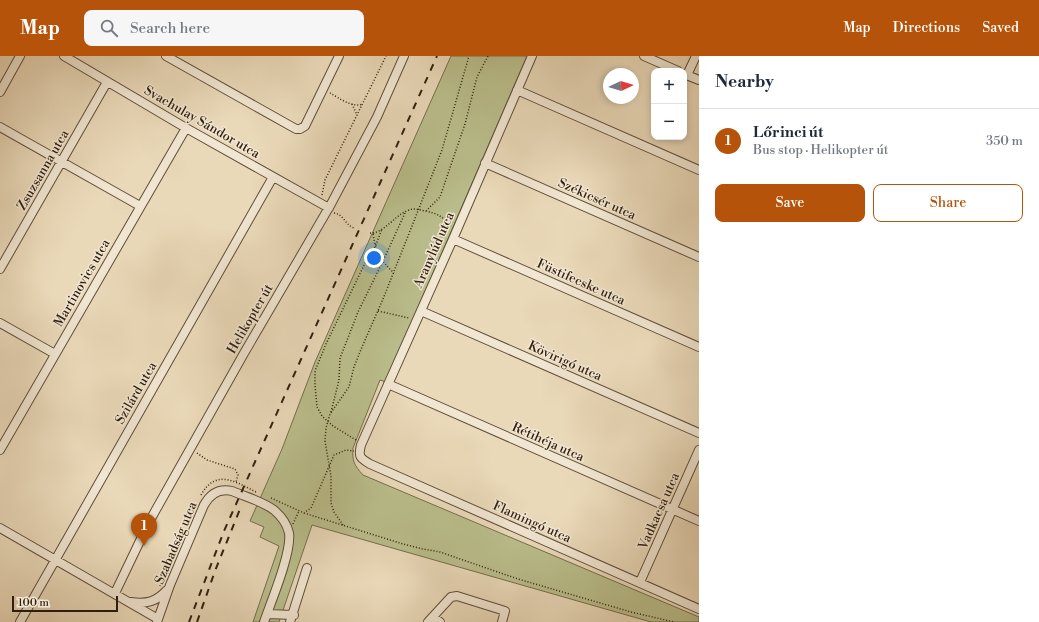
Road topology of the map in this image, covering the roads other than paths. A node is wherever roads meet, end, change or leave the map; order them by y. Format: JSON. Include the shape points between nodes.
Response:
{"nodes":[{"id":1,"x":20,"y":56,"type":"edge"},
{"id":2,"x":64,"y":56,"type":"edge"},
{"id":3,"x":166,"y":56,"type":"edge"},
{"id":4,"x":339,"y":56,"type":"edge"},
{"id":5,"x":404,"y":56,"type":"edge"},
{"id":6,"x":532,"y":56,"type":"edge"},
{"id":7,"x":644,"y":56,"type":"edge"},
{"id":8,"x":696,"y":56,"type":"edge"},
{"id":9,"x":671,"y":68,"type":"edge"},
{"id":10,"x":687,"y":72,"type":"edge"},
{"id":11,"x":687,"y":74,"type":"edge"},
{"id":12,"x":699,"y":80,"type":"edge"},
{"id":13,"x":108,"y":82,"type":"junction"},
{"id":14,"x":517,"y":90,"type":"junction"},
{"id":15,"x":0,"y":92,"type":"edge"},
{"id":16,"x":0,"y":127,"type":"edge"},
{"id":17,"x":186,"y":128,"type":"junction"},
{"id":18,"x":62,"y":161,"type":"junction"},
{"id":19,"x":485,"y":163,"type":"junction"},
{"id":20,"x":699,"y":170,"type":"edge"},
{"id":21,"x":273,"y":177,"type":"junction"},
{"id":22,"x":140,"y":206,"type":"junction"},
{"id":23,"x":330,"y":211,"type":"junction"},
{"id":24,"x":454,"y":236,"type":"junction"},
{"id":25,"x":699,"y":257,"type":"edge"},
{"id":26,"x":0,"y":270,"type":"edge"},
{"id":27,"x":421,"y":311,"type":"junction"},
{"id":28,"x":0,"y":323,"type":"edge"},
{"id":29,"x":699,"y":347,"type":"edge"},
{"id":30,"x":55,"y":354,"type":"junction"},
{"id":31,"x":388,"y":384,"type":"junction"},
{"id":32,"x":699,"y":433,"type":"edge"},
{"id":33,"x":0,"y":450,"type":"edge"},
{"id":34,"x":699,"y":450,"type":"edge"},
{"id":35,"x":359,"y":452,"type":"joint"},
{"id":36,"x":673,"y":509,"type":"junction"},
{"id":37,"x":699,"y":521,"type":"edge"},
{"id":38,"x":0,"y":528,"type":"edge"},
{"id":39,"x":56,"y":560,"type":"junction"},
{"id":40,"x":307,"y":568,"type":"dead end"},
{"id":41,"x":640,"y":582,"type":"junction"},
{"id":42,"x":170,"y":586,"type":"junction"},
{"id":43,"x":115,"y":593,"type":"junction"},
{"id":44,"x":129,"y":601,"type":"junction"},
{"id":45,"x":699,"y":609,"type":"edge"},
{"id":46,"x":266,"y":618,"type":"edge"},
{"id":47,"x":292,"y":618,"type":"edge"},
{"id":48,"x":157,"y":620,"type":"edge"},
{"id":49,"x":430,"y":620,"type":"edge"},
{"id":50,"x":20,"y":622,"type":"edge"},
{"id":51,"x":440,"y":622,"type":"edge"},
{"id":52,"x":502,"y":622,"type":"edge"}],
"edges":[{"from":1,"to":15,"type":"street"},
{"from":2,"to":13,"type":"street","name":"Svachulay Sándor utca"},
{"from":3,"to":4,"type":"street","via":[[296,129],[305,126]]},
{"from":5,"to":23,"type":"street","name":"Helikopter út"},
{"from":6,"to":14,"type":"street","name":"Aranylúd utca"},
{"from":7,"to":9,"type":"street"},
{"from":8,"to":10,"type":"street"},
{"from":11,"to":12,"type":"street"},
{"from":13,"to":17,"type":"street","name":"Svachulay Sándor utca"},
{"from":13,"to":18,"type":"street","name":"Zsuzsanna utca"},
{"from":14,"to":19,"type":"street","name":"Aranylúd utca"},
{"from":14,"to":20,"type":"street"},
{"from":16,"to":18,"type":"street"},
{"from":17,"to":21,"type":"street","name":"Svachulay Sándor utca"},
{"from":17,"to":22,"type":"street","name":"Martinovics utca"},
{"from":18,"to":22,"type":"street"},
{"from":18,"to":26,"type":"street","name":"Zsuzsanna utca"},
{"from":19,"to":24,"type":"street","name":"Aranylúd utca"},
{"from":19,"to":25,"type":"street","name":"Székicsér utca"},
{"from":21,"to":23,"type":"street","name":"Svachulay Sándor utca"},
{"from":21,"to":39,"type":"street","name":"Szilárd utca"},
{"from":22,"to":30,"type":"street","name":"Martinovics utca"},
{"from":23,"to":43,"type":"street","name":"Helikopter út","via":[[243,355],[149,522]]},
{"from":24,"to":27,"type":"street","name":"Aranylúd utca"},
{"from":24,"to":29,"type":"street","name":"Füstifecske utca"},
{"from":27,"to":31,"type":"street","name":"Aranylúd utca"},
{"from":27,"to":32,"type":"street","name":"Kövirigó utca"},
{"from":28,"to":30,"type":"street"},
{"from":30,"to":33,"type":"street","name":"Martinovics utca"},
{"from":31,"to":35,"type":"street","name":"Aranylúd utca"},
{"from":31,"to":36,"type":"street","name":"Rétihéja utca"},
{"from":34,"to":36,"type":"street","name":"Vadkacsa utca"},
{"from":35,"to":41,"type":"street","name":"Flamingó utca","via":[[361,458],[370,464]]},
{"from":36,"to":37,"type":"street","name":"Rétihéja utca"},
{"from":36,"to":41,"type":"street","name":"Vadkacsa utca"},
{"from":38,"to":39,"type":"street"},
{"from":39,"to":43,"type":"street"},
{"from":39,"to":50,"type":"street","name":"Szilárd utca"},
{"from":40,"to":47,"type":"street"},
{"from":41,"to":45,"type":"street","name":"Flamingó utca"},
{"from":42,"to":44,"type":"street","via":[[153,602]]},
{"from":42,"to":46,"type":"street","name":"Szabadság utca","via":[[206,502],[215,493],[223,490],[232,491],[272,509],[281,516],[288,529],[287,552]]},
{"from":42,"to":48,"type":"street","name":"Szabadság utca"},
{"from":43,"to":44,"type":"street"},
{"from":44,"to":48,"type":"street"},
{"from":46,"to":47,"type":"street"},
{"from":49,"to":51,"type":"street"},
{"from":49,"to":52,"type":"street","via":[[451,597],[457,596],[505,611]]}]}
